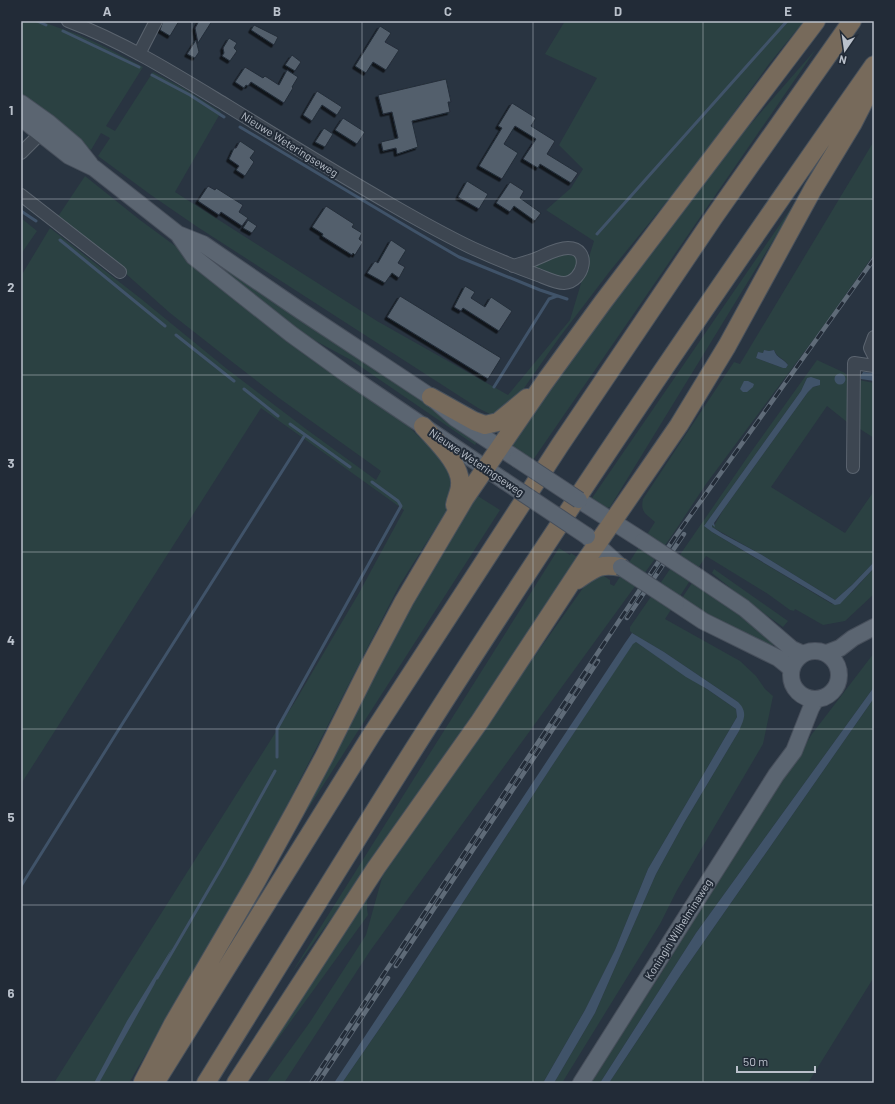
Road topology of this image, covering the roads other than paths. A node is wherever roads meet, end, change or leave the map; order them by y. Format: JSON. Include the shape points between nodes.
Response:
{"nodes":[{"id":1,"x":68,"y":21,"type":"edge"},
{"id":2,"x":156,"y":21,"type":"edge"},
{"id":3,"x":816,"y":21,"type":"edge"},
{"id":4,"x":852,"y":21,"type":"edge"},
{"id":5,"x":139,"y":54,"type":"junction"},
{"id":6,"x":874,"y":64,"type":"edge"},
{"id":7,"x":874,"y":82,"type":"edge"},
{"id":8,"x":21,"y":103,"type":"edge"},
{"id":9,"x":21,"y":118,"type":"edge"},
{"id":10,"x":42,"y":126,"type":"junction"},
{"id":11,"x":21,"y":153,"type":"edge"},
{"id":12,"x":21,"y":195,"type":"edge"},
{"id":13,"x":178,"y":234,"type":"junction"},
{"id":14,"x":513,"y":266,"type":"junction"},
{"id":15,"x":120,"y":272,"type":"dead end"},
{"id":16,"x":874,"y":337,"type":"edge"},
{"id":17,"x":874,"y":356,"type":"edge"},
{"id":18,"x":874,"y":366,"type":"edge"},
{"id":19,"x":544,"y":383,"type":"junction"},
{"id":20,"x":431,"y":397,"type":"junction"},
{"id":21,"x":423,"y":426,"type":"junction"},
{"id":22,"x":500,"y":448,"type":"junction"},
{"id":23,"x":853,"y":467,"type":"dead end"},
{"id":24,"x":486,"y":469,"type":"junction"},
{"id":25,"x":453,"y":518,"type":"junction"},
{"id":26,"x":607,"y":518,"type":"junction"},
{"id":27,"x":592,"y":540,"type":"junction"},
{"id":28,"x":621,"y":567,"type":"junction"},
{"id":29,"x":571,"y":584,"type":"junction"},
{"id":30,"x":874,"y":628,"type":"edge"},
{"id":31,"x":857,"y":642,"type":"junction"},
{"id":32,"x":827,"y":653,"type":"junction"},
{"id":33,"x":803,"y":654,"type":"junction"},
{"id":34,"x":838,"y":668,"type":"junction"},
{"id":35,"x":791,"y":670,"type":"junction"},
{"id":36,"x":799,"y":693,"type":"junction"},
{"id":37,"x":816,"y":699,"type":"junction"},
{"id":38,"x":776,"y":775,"type":"junction"},
{"id":39,"x":143,"y":1083,"type":"edge"},
{"id":40,"x":155,"y":1083,"type":"edge"},
{"id":41,"x":206,"y":1083,"type":"edge"},
{"id":42,"x":236,"y":1083,"type":"edge"},
{"id":43,"x":581,"y":1083,"type":"edge"}],
"edges":[{"from":1,"to":5,"type":"street","name":"Nieuwe Weteringseweg"},
{"from":2,"to":5,"type":"street"},
{"from":3,"to":19,"type":"highway"},
{"from":4,"to":40,"type":"highway","via":[[714,217],[551,459],[372,734]]},
{"from":5,"to":14,"type":"street","name":"Nieuwe Weteringseweg","via":[[430,227]]},
{"from":6,"to":41,"type":"highway","via":[[595,470],[505,607]]},
{"from":7,"to":26,"type":"highway","via":[[727,346],[679,425]]},
{"from":8,"to":10,"type":"main road","name":"Nieuwe Weteringseweg"},
{"from":9,"to":10,"type":"main road","name":"Nieuwe Weteringseweg"},
{"from":10,"to":11,"type":"street"},
{"from":10,"to":13,"type":"main road","name":"Nieuwe Weteringseweg","via":[[69,156],[94,168]]},
{"from":12,"to":15,"type":"street"},
{"from":13,"to":20,"type":"main road","name":"Nieuwe Weteringseweg","via":[[203,244]]},
{"from":13,"to":21,"type":"main road","name":"Nieuwe Weteringseweg","via":[[194,258],[345,373]]},
{"from":14,"to":14,"type":"street","name":"Nieuwe Weteringseweg","via":[[564,283],[576,278],[584,261],[580,253],[569,248],[553,251]]},
{"from":16,"to":17,"type":"street","via":[[870,348]]},
{"from":18,"to":23,"type":"street","via":[[854,363]]},
{"from":19,"to":20,"type":"highway","via":[[498,422],[489,424],[474,421]]},
{"from":19,"to":22,"type":"highway"},
{"from":20,"to":22,"type":"main road","name":"Nieuwe Weteringseweg","via":[[456,418]]},
{"from":21,"to":24,"type":"main road","name":"Nieuwe Weteringseweg"},
{"from":21,"to":25,"type":"highway","via":[[454,462],[459,472],[460,486]]},
{"from":22,"to":24,"type":"highway"},
{"from":22,"to":26,"type":"main road","name":"Nieuwe Weteringseweg","bridge":true},
{"from":24,"to":25,"type":"highway"},
{"from":24,"to":27,"type":"main road","name":"Nieuwe Weteringseweg","bridge":true},
{"from":25,"to":39,"type":"highway","via":[[404,601],[320,764],[257,880],[173,1024]]},
{"from":26,"to":27,"type":"highway"},
{"from":26,"to":33,"type":"main road","name":"Nieuwe Weteringseweg","bridge":true,"via":[[744,608],[792,649]]},
{"from":27,"to":28,"type":"main road","name":"Nieuwe Weteringseweg"},
{"from":27,"to":29,"type":"highway"},
{"from":28,"to":29,"type":"highway","via":[[600,566]]},
{"from":28,"to":35,"type":"main road","name":"Nieuwe Weteringseweg","bridge":true,"via":[[708,624],[778,658]]},
{"from":29,"to":42,"type":"highway","via":[[453,760],[376,868]]},
{"from":30,"to":31,"type":"main road"},
{"from":31,"to":32,"type":"main road"},
{"from":31,"to":34,"type":"main road"},
{"from":32,"to":33,"type":"main road","via":[[816,651]]},
{"from":32,"to":34,"type":"main road"},
{"from":33,"to":35,"type":"main road"},
{"from":34,"to":37,"type":"main road","via":[[835,689],[823,698]]},
{"from":35,"to":36,"type":"main road","via":[[792,682]]},
{"from":36,"to":37,"type":"main road"},
{"from":36,"to":38,"type":"main road","name":"Koningin Wilhelminaweg","via":[[797,713]]},
{"from":37,"to":38,"type":"main road","name":"Koningin Wilhelminaweg","via":[[794,751]]},
{"from":38,"to":43,"type":"main road","name":"Koningin Wilhelminaweg"}]}
